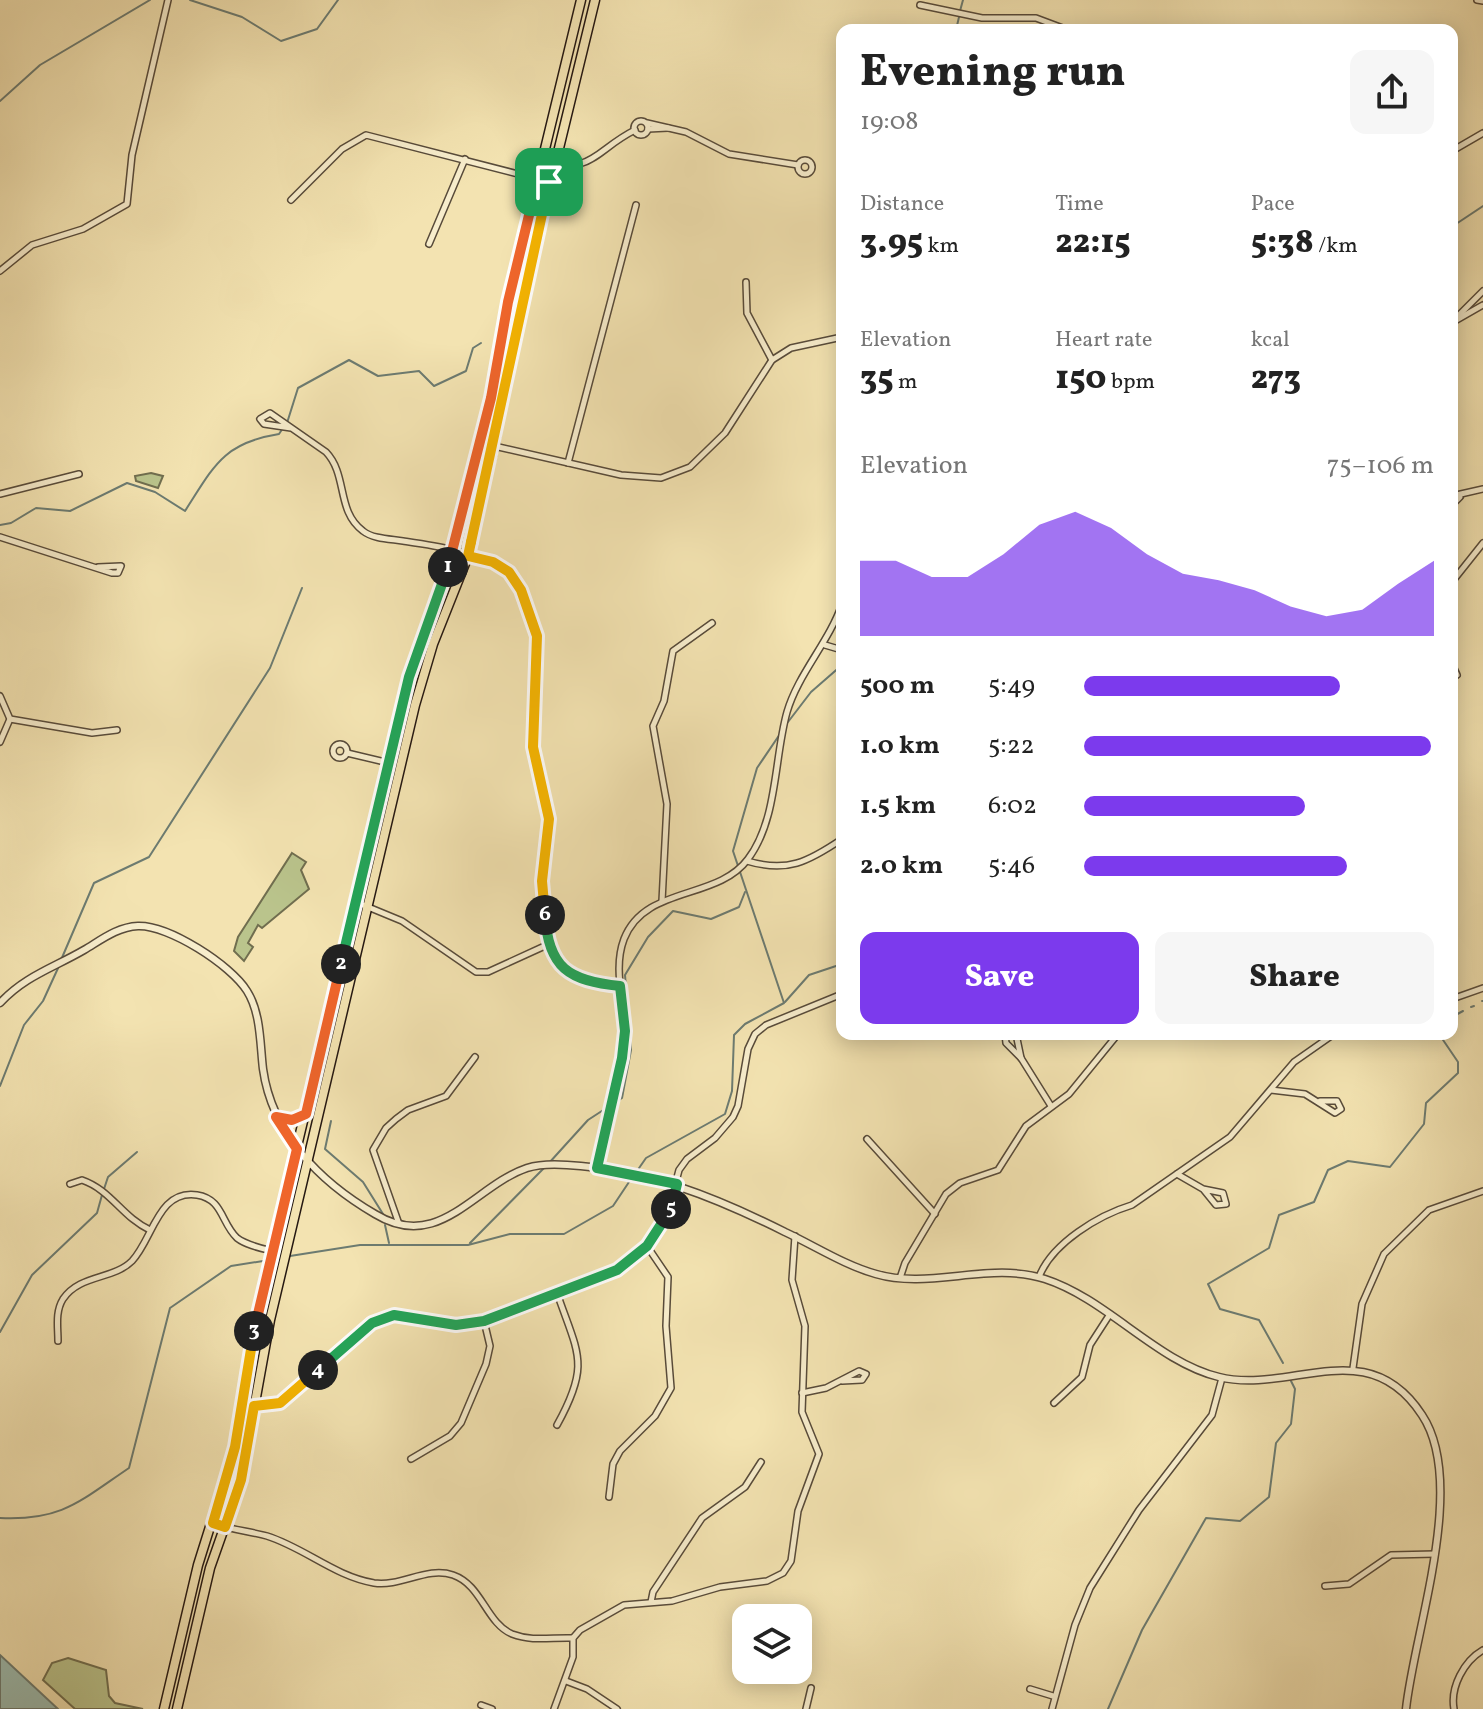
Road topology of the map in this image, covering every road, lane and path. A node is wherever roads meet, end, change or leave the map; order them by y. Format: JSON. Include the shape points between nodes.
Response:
{"nodes":[{"id":1,"x":168,"y":0,"type":"edge"},
{"id":2,"x":581,"y":0,"type":"edge"},
{"id":3,"x":595,"y":0,"type":"edge"},
{"id":4,"x":920,"y":5,"type":"dead end"},
{"id":5,"x":1052,"y":24,"type":"edge"},
{"id":6,"x":648,"y":126,"type":"junction"},
{"id":7,"x":635,"y":130,"type":"junction"},
{"id":8,"x":1483,"y":133,"type":"edge"},
{"id":9,"x":1458,"y":148,"type":"edge"},
{"id":10,"x":465,"y":159,"type":"junction"},
{"id":11,"x":542,"y":162,"type":"junction"},
{"id":12,"x":554,"y":165,"type":"junction"},
{"id":13,"x":798,"y":165,"type":"dead end"},
{"id":14,"x":538,"y":178,"type":"junction"},
{"id":15,"x":549,"y":182,"type":"junction"},
{"id":16,"x":291,"y":200,"type":"dead end"},
{"id":17,"x":636,"y":205,"type":"dead end"},
{"id":18,"x":429,"y":244,"type":"dead end"},
{"id":19,"x":0,"y":271,"type":"edge"},
{"id":20,"x":746,"y":282,"type":"dead end"},
{"id":21,"x":1483,"y":291,"type":"edge"},
{"id":22,"x":1483,"y":305,"type":"edge"},
{"id":23,"x":1458,"y":317,"type":"edge"},
{"id":24,"x":1458,"y":320,"type":"edge"},
{"id":25,"x":836,"y":338,"type":"edge"},
{"id":26,"x":772,"y":360,"type":"junction"},
{"id":27,"x":291,"y":428,"type":"junction"},
{"id":28,"x":481,"y":443,"type":"junction"},
{"id":29,"x":494,"y":446,"type":"junction"},
{"id":30,"x":568,"y":463,"type":"junction"},
{"id":31,"x":79,"y":474,"type":"dead end"},
{"id":32,"x":1483,"y":489,"type":"edge"},
{"id":33,"x":0,"y":494,"type":"edge"},
{"id":34,"x":1460,"y":497,"type":"edge"},
{"id":35,"x":0,"y":537,"type":"edge"},
{"id":36,"x":1483,"y":543,"type":"edge"},
{"id":37,"x":454,"y":553,"type":"junction"},
{"id":38,"x":468,"y":556,"type":"junction"},
{"id":39,"x":98,"y":567,"type":"dead end"},
{"id":40,"x":1458,"y":574,"type":"edge"},
{"id":41,"x":836,"y":618,"type":"edge"},
{"id":42,"x":712,"y":623,"type":"dead end"},
{"id":43,"x":825,"y":645,"type":"junction"},
{"id":44,"x":836,"y":648,"type":"edge"},
{"id":45,"x":0,"y":696,"type":"edge"},
{"id":46,"x":10,"y":719,"type":"junction"},
{"id":47,"x":117,"y":730,"type":"dead end"},
{"id":48,"x":0,"y":742,"type":"edge"},
{"id":49,"x":347,"y":753,"type":"dead end"},
{"id":50,"x":389,"y":763,"type":"junction"},
{"id":51,"x":836,"y":843,"type":"edge"},
{"id":52,"x":747,"y":861,"type":"junction"},
{"id":53,"x":662,"y":901,"type":"junction"},
{"id":54,"x":356,"y":902,"type":"junction"},
{"id":55,"x":370,"y":906,"type":"junction"},
{"id":56,"x":547,"y":945,"type":"junction"},
{"id":57,"x":620,"y":986,"type":"junction"},
{"id":58,"x":1483,"y":988,"type":"edge"},
{"id":59,"x":836,"y":996,"type":"edge"},
{"id":60,"x":1458,"y":997,"type":"edge"},
{"id":61,"x":0,"y":1003,"type":"edge"},
{"id":62,"x":1008,"y":1040,"type":"edge"},
{"id":63,"x":1017,"y":1040,"type":"edge"},
{"id":64,"x":1113,"y":1040,"type":"edge"},
{"id":65,"x":1325,"y":1040,"type":"edge"},
{"id":66,"x":475,"y":1057,"type":"dead end"},
{"id":67,"x":1021,"y":1058,"type":"junction"},
{"id":68,"x":1270,"y":1090,"type":"junction"},
{"id":69,"x":1320,"y":1101,"type":"dead end"},
{"id":70,"x":1051,"y":1106,"type":"junction"},
{"id":71,"x":306,"y":1114,"type":"junction"},
{"id":72,"x":276,"y":1117,"type":"junction"},
{"id":73,"x":867,"y":1139,"type":"dead end"},
{"id":74,"x":297,"y":1149,"type":"junction"},
{"id":75,"x":308,"y":1161,"type":"junction"},
{"id":76,"x":597,"y":1168,"type":"junction"},
{"id":77,"x":1177,"y":1174,"type":"junction"},
{"id":78,"x":70,"y":1184,"type":"dead end"},
{"id":79,"x":677,"y":1184,"type":"junction"},
{"id":80,"x":1203,"y":1189,"type":"junction"},
{"id":81,"x":1483,"y":1191,"type":"edge"},
{"id":82,"x":935,"y":1214,"type":"junction"},
{"id":83,"x":399,"y":1225,"type":"junction"},
{"id":84,"x":150,"y":1230,"type":"junction"},
{"id":85,"x":795,"y":1236,"type":"junction"},
{"id":86,"x":647,"y":1246,"type":"junction"},
{"id":87,"x":272,"y":1251,"type":"junction"},
{"id":88,"x":1039,"y":1277,"type":"junction"},
{"id":89,"x":900,"y":1278,"type":"junction"},
{"id":90,"x":557,"y":1293,"type":"junction"},
{"id":91,"x":1110,"y":1314,"type":"junction"},
{"id":92,"x":484,"y":1321,"type":"junction"},
{"id":93,"x":58,"y":1341,"type":"dead end"},
{"id":94,"x":1353,"y":1368,"type":"junction"},
{"id":95,"x":1222,"y":1378,"type":"junction"},
{"id":96,"x":842,"y":1381,"type":"dead end"},
{"id":97,"x":802,"y":1393,"type":"junction"},
{"id":98,"x":1054,"y":1403,"type":"dead end"},
{"id":99,"x":241,"y":1404,"type":"junction"},
{"id":100,"x":254,"y":1406,"type":"junction"},
{"id":101,"x":557,"y":1425,"type":"dead end"},
{"id":102,"x":411,"y":1459,"type":"dead end"},
{"id":103,"x":761,"y":1462,"type":"dead end"},
{"id":104,"x":609,"y":1497,"type":"dead end"},
{"id":105,"x":213,"y":1523,"type":"junction"},
{"id":106,"x":225,"y":1527,"type":"junction"},
{"id":107,"x":1435,"y":1554,"type":"junction"},
{"id":108,"x":1325,"y":1586,"type":"dead end"},
{"id":109,"x":651,"y":1602,"type":"junction"},
{"id":110,"x":573,"y":1638,"type":"junction"},
{"id":111,"x":1482,"y":1651,"type":"edge"},
{"id":112,"x":566,"y":1681,"type":"junction"},
{"id":113,"x":811,"y":1688,"type":"dead end"},
{"id":114,"x":1030,"y":1689,"type":"dead end"},
{"id":115,"x":1053,"y":1696,"type":"junction"},
{"id":116,"x":481,"y":1705,"type":"dead end"},
{"id":117,"x":164,"y":1709,"type":"edge"},
{"id":118,"x":177,"y":1709,"type":"edge"},
{"id":119,"x":492,"y":1709,"type":"edge"},
{"id":120,"x":554,"y":1709,"type":"edge"},
{"id":121,"x":617,"y":1709,"type":"edge"},
{"id":122,"x":806,"y":1709,"type":"edge"},
{"id":123,"x":1052,"y":1709,"type":"edge"},
{"id":124,"x":1406,"y":1709,"type":"edge"},
{"id":125,"x":1454,"y":1709,"type":"edge"}],
"edges":[{"from":1,"to":19,"type":"street","via":[[130,163],[127,204],[83,229],[32,245]]},
{"from":2,"to":11,"type":"main road"},
{"from":3,"to":12,"type":"main road"},
{"from":4,"to":5,"type":"street","via":[[982,18],[1036,18]]},
{"from":6,"to":7,"type":"street","via":[[641,135]]},
{"from":6,"to":7,"type":"street","via":[[638,122]]},
{"from":6,"to":13,"type":"street","via":[[673,128],[729,154]]},
{"from":7,"to":12,"type":"street","via":[[583,166]]},
{"from":8,"to":9,"type":"street"},
{"from":10,"to":14,"type":"street"},
{"from":10,"to":16,"type":"street","via":[[366,135],[342,149]]},
{"from":10,"to":18,"type":"street"},
{"from":11,"to":12,"type":"street"},
{"from":11,"to":14,"type":"main road"},
{"from":12,"to":15,"type":"main road"},
{"from":14,"to":15,"type":"street"},
{"from":14,"to":28,"type":"main road"},
{"from":15,"to":29,"type":"main road"},
{"from":17,"to":30,"type":"street"},
{"from":20,"to":26,"type":"street","via":[[747,313]]},
{"from":21,"to":23,"type":"street"},
{"from":22,"to":24,"type":"street"},
{"from":25,"to":26,"type":"street","via":[[791,348]]},
{"from":26,"to":30,"type":"street","via":[[725,433],[690,467],[661,478]]},
{"from":27,"to":27,"type":"street","via":[[264,424],[260,419],[270,413]]},
{"from":27,"to":37,"type":"street","via":[[334,460],[352,523],[367,535]]},
{"from":28,"to":29,"type":"street"},
{"from":28,"to":37,"type":"main road"},
{"from":29,"to":30,"type":"street"},
{"from":29,"to":38,"type":"main road"},
{"from":31,"to":33,"type":"street"},
{"from":32,"to":34,"type":"street"},
{"from":35,"to":39,"type":"street"},
{"from":36,"to":40,"type":"street"},
{"from":37,"to":38,"type":"street"},
{"from":37,"to":50,"type":"main road","via":[[416,653]]},
{"from":38,"to":55,"type":"main road","via":[[415,705]]},
{"from":38,"to":56,"type":"street","via":[[509,572],[537,636],[533,747],[549,819],[542,881]]},
{"from":41,"to":43,"type":"street"},
{"from":42,"to":53,"type":"street","via":[[673,651],[664,701],[653,726],[667,804]]},
{"from":43,"to":44,"type":"street"},
{"from":43,"to":52,"type":"street","via":[[788,707],[768,812]]},
{"from":45,"to":46,"type":"street"},
{"from":46,"to":47,"type":"street","via":[[92,733]]},
{"from":46,"to":48,"type":"street"},
{"from":49,"to":50,"type":"street"},
{"from":50,"to":54,"type":"main road"},
{"from":51,"to":52,"type":"street","via":[[783,869]]},
{"from":52,"to":53,"type":"street","via":[[716,882]]},
{"from":53,"to":57,"type":"street","via":[[631,924],[619,961]]},
{"from":54,"to":55,"type":"street"},
{"from":54,"to":71,"type":"main road"},
{"from":55,"to":56,"type":"street","via":[[402,921],[476,972],[488,972]]},
{"from":55,"to":75,"type":"main road"},
{"from":56,"to":57,"type":"street","via":[[567,972],[584,982]]},
{"from":57,"to":76,"type":"street","via":[[622,1058]]},
{"from":58,"to":60,"type":"street"},
{"from":59,"to":79,"type":"street","via":[[755,1034],[733,1117],[687,1159]]},
{"from":61,"to":72,"type":"street","via":[[32,975],[118,930],[161,930],[212,959],[248,992]]},
{"from":62,"to":67,"type":"street"},
{"from":63,"to":67,"type":"street"},
{"from":64,"to":70,"type":"street","via":[[1069,1094]]},
{"from":65,"to":68,"type":"street","via":[[1294,1062]]},
{"from":66,"to":83,"type":"street","via":[[446,1096],[402,1114],[373,1150]]},
{"from":67,"to":70,"type":"street"},
{"from":68,"to":69,"type":"street"},
{"from":68,"to":77,"type":"street","via":[[1230,1137]]},
{"from":70,"to":82,"type":"street","via":[[1026,1126],[998,1170],[960,1183]]},
{"from":71,"to":72,"type":"main road","via":[[292,1120]]},
{"from":71,"to":74,"type":"main road"},
{"from":72,"to":74,"type":"street"},
{"from":73,"to":82,"type":"street"},
{"from":74,"to":75,"type":"street"},
{"from":74,"to":87,"type":"main road"},
{"from":75,"to":83,"type":"street","via":[[356,1203]]},
{"from":75,"to":100,"type":"main road"},
{"from":76,"to":79,"type":"street"},
{"from":76,"to":83,"type":"street","via":[[533,1166],[440,1221]]},
{"from":77,"to":80,"type":"street"},
{"from":77,"to":88,"type":"street","via":[[1132,1205],[1086,1227],[1047,1262]]},
{"from":78,"to":84,"type":"street","via":[[82,1180],[106,1190],[134,1222]]},
{"from":79,"to":85,"type":"street"},
{"from":79,"to":86,"type":"street","via":[[670,1214]]},
{"from":80,"to":80,"type":"street","via":[[1216,1205],[1226,1204],[1223,1193]]},
{"from":81,"to":94,"type":"street","via":[[1429,1210],[1384,1254],[1362,1304]]},
{"from":82,"to":89,"type":"street"},
{"from":84,"to":87,"type":"street","via":[[176,1197],[200,1195],[222,1211],[239,1239]]},
{"from":84,"to":93,"type":"street","via":[[131,1262],[85,1281],[63,1299],[57,1312]]},
{"from":85,"to":89,"type":"street","via":[[873,1274]]},
{"from":85,"to":97,"type":"street","via":[[792,1280],[805,1326]]},
{"from":86,"to":90,"type":"street","via":[[617,1270]]},
{"from":86,"to":104,"type":"street","via":[[668,1277],[671,1388],[655,1416],[620,1451]]},
{"from":87,"to":99,"type":"main road"},
{"from":88,"to":89,"type":"street"},
{"from":88,"to":91,"type":"street"},
{"from":90,"to":92,"type":"street"},
{"from":90,"to":101,"type":"street","via":[[580,1366]]},
{"from":91,"to":95,"type":"street","via":[[1190,1365]]},
{"from":91,"to":98,"type":"street","via":[[1090,1345],[1082,1377]]},
{"from":92,"to":100,"type":"street","via":[[456,1325],[394,1315],[372,1323],[280,1403]]},
{"from":92,"to":102,"type":"street","via":[[490,1346],[486,1364],[461,1423],[450,1436]]},
{"from":94,"to":95,"type":"street","via":[[1263,1379]]},
{"from":94,"to":107,"type":"street","via":[[1408,1398],[1430,1431],[1440,1470]]},
{"from":95,"to":115,"type":"street","via":[[1212,1415],[1139,1510],[1090,1588]]},
{"from":96,"to":97,"type":"street"},
{"from":97,"to":109,"type":"street","via":[[802,1412],[819,1454],[798,1511],[791,1561],[783,1573],[767,1581]]},
{"from":99,"to":100,"type":"street"},
{"from":99,"to":105,"type":"main road","via":[[235,1447]]},
{"from":100,"to":106,"type":"main road","via":[[241,1480]]},
{"from":103,"to":109,"type":"street","via":[[745,1487],[702,1518]]},
{"from":105,"to":106,"type":"street"},
{"from":105,"to":117,"type":"main road"},
{"from":106,"to":110,"type":"street","via":[[268,1537],[327,1568],[375,1583],[432,1572],[450,1574],[465,1580],[498,1626],[511,1634],[533,1640]]},
{"from":106,"to":118,"type":"main road","via":[[210,1568]]},
{"from":107,"to":108,"type":"street","via":[[1391,1555],[1349,1584]]},
{"from":107,"to":124,"type":"street"},
{"from":109,"to":110,"type":"street","via":[[624,1605]]},
{"from":110,"to":112,"type":"street"},
{"from":111,"to":125,"type":"street","via":[[1462,1671]]},
{"from":112,"to":120,"type":"street"},
{"from":112,"to":121,"type":"street"},
{"from":113,"to":122,"type":"street"},
{"from":114,"to":115,"type":"street"},
{"from":115,"to":123,"type":"street"},
{"from":116,"to":119,"type":"street"}]}
